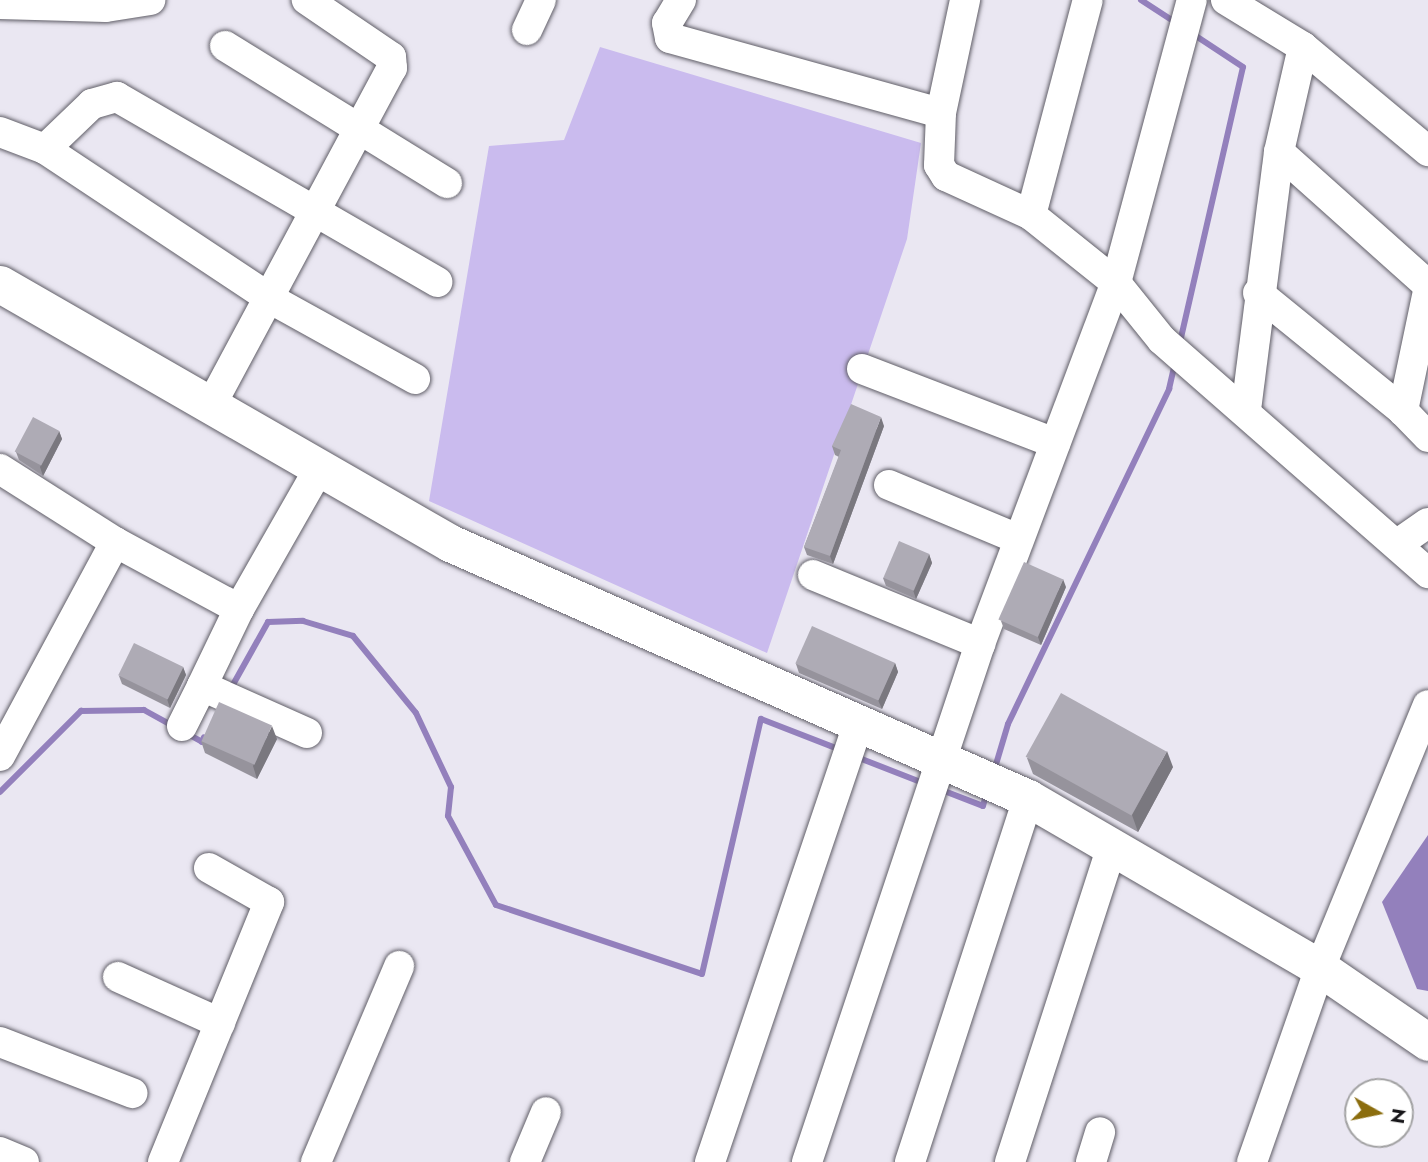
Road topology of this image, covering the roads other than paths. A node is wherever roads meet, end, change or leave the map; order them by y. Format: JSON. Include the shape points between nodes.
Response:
{"nodes":[{"id":1,"x":149,"y":0,"type":"edge"},
{"id":2,"x":307,"y":0,"type":"edge"},
{"id":3,"x":541,"y":0,"type":"edge"},
{"id":4,"x":681,"y":0,"type":"edge"},
{"id":5,"x":1088,"y":0,"type":"edge"},
{"id":6,"x":1192,"y":0,"type":"edge"},
{"id":7,"x":1226,"y":0,"type":"edge"},
{"id":8,"x":958,"y":1,"type":"edge"},
{"id":9,"x":29,"y":2,"type":"edge"},
{"id":10,"x":0,"y":4,"type":"edge"},
{"id":11,"x":106,"y":4,"type":"edge"},
{"id":12,"x":527,"y":30,"type":"dead end"},
{"id":13,"x":225,"y":46,"type":"dead end"},
{"id":14,"x":1303,"y":47,"type":"junction"},
{"id":15,"x":941,"y":113,"type":"junction"},
{"id":16,"x":0,"y":132,"type":"edge"},
{"id":17,"x":361,"y":132,"type":"junction"},
{"id":18,"x":45,"y":149,"type":"junction"},
{"id":19,"x":1428,"y":151,"type":"edge"},
{"id":20,"x":1279,"y":152,"type":"junction"},
{"id":21,"x":447,"y":183,"type":"dead end"},
{"id":22,"x":315,"y":213,"type":"junction"},
{"id":23,"x":1031,"y":215,"type":"junction"},
{"id":24,"x":436,"y":282,"type":"dead end"},
{"id":25,"x":0,"y":284,"type":"edge"},
{"id":26,"x":1116,"y":284,"type":"junction"},
{"id":27,"x":1428,"y":288,"type":"edge"},
{"id":28,"x":1258,"y":293,"type":"junction"},
{"id":29,"x":269,"y":298,"type":"junction"},
{"id":30,"x":862,"y":369,"type":"dead end"},
{"id":31,"x":415,"y":379,"type":"dead end"},
{"id":32,"x":1237,"y":402,"type":"junction"},
{"id":33,"x":211,"y":407,"type":"junction"},
{"id":34,"x":1403,"y":411,"type":"junction"},
{"id":35,"x":1428,"y":437,"type":"edge"},
{"id":36,"x":1055,"y":443,"type":"junction"},
{"id":37,"x":0,"y":469,"type":"edge"},
{"id":38,"x":319,"y":469,"type":"junction"},
{"id":39,"x":889,"y":485,"type":"dead end"},
{"id":40,"x":1428,"y":523,"type":"edge"},
{"id":41,"x":1018,"y":539,"type":"junction"},
{"id":42,"x":115,"y":542,"type":"junction"},
{"id":43,"x":1399,"y":543,"type":"junction"},
{"id":44,"x":1428,"y":573,"type":"edge"},
{"id":45,"x":813,"y":575,"type":"dead end"},
{"id":46,"x":239,"y":609,"type":"junction"},
{"id":47,"x":980,"y":644,"type":"junction"},
{"id":48,"x":207,"y":690,"type":"junction"},
{"id":49,"x":1428,"y":705,"type":"edge"},
{"id":50,"x":859,"y":724,"type":"junction"},
{"id":51,"x":182,"y":726,"type":"dead end"},
{"id":52,"x":307,"y":733,"type":"dead end"},
{"id":53,"x":0,"y":756,"type":"edge"},
{"id":54,"x":943,"y":757,"type":"junction"},
{"id":55,"x":1008,"y":788,"type":"junction"},
{"id":56,"x":1113,"y":844,"type":"junction"},
{"id":57,"x":209,"y":868,"type":"dead end"},
{"id":58,"x":399,"y":966,"type":"dead end"},
{"id":59,"x":1320,"y":968,"type":"junction"},
{"id":60,"x":118,"y":977,"type":"dead end"},
{"id":61,"x":220,"y":1023,"type":"junction"},
{"id":62,"x":1428,"y":1042,"type":"edge"},
{"id":63,"x":1,"y":1046,"type":"edge"},
{"id":64,"x":132,"y":1093,"type":"dead end"},
{"id":65,"x":546,"y":1112,"type":"dead end"},
{"id":66,"x":1100,"y":1132,"type":"dead end"},
{"id":67,"x":0,"y":1152,"type":"edge"},
{"id":68,"x":24,"y":1162,"type":"edge"},
{"id":69,"x":163,"y":1162,"type":"edge"},
{"id":70,"x":316,"y":1162,"type":"edge"},
{"id":71,"x":525,"y":1162,"type":"edge"},
{"id":72,"x":710,"y":1162,"type":"edge"},
{"id":73,"x":807,"y":1162,"type":"edge"},
{"id":74,"x":910,"y":1162,"type":"edge"},
{"id":75,"x":1010,"y":1162,"type":"edge"},
{"id":76,"x":1091,"y":1162,"type":"edge"},
{"id":77,"x":1252,"y":1162,"type":"edge"}],
"edges":[{"from":1,"to":11,"type":"street"},
{"from":2,"to":17,"type":"street","via":[[391,57],[392,68]]},
{"from":3,"to":12,"type":"street"},
{"from":4,"to":15,"type":"street","via":[[667,23],[670,38]]},
{"from":5,"to":23,"type":"street"},
{"from":6,"to":26,"type":"street"},
{"from":7,"to":14,"type":"street"},
{"from":8,"to":15,"type":"street"},
{"from":9,"to":10,"type":"street"},
{"from":9,"to":11,"type":"street"},
{"from":13,"to":17,"type":"street"},
{"from":14,"to":19,"type":"street"},
{"from":14,"to":20,"type":"street"},
{"from":15,"to":23,"type":"street","via":[[941,171]]},
{"from":16,"to":18,"type":"street"},
{"from":17,"to":21,"type":"street"},
{"from":17,"to":22,"type":"street"},
{"from":18,"to":22,"type":"street","via":[[92,104],[117,97]]},
{"from":18,"to":29,"type":"street"},
{"from":20,"to":27,"type":"street"},
{"from":20,"to":28,"type":"street"},
{"from":22,"to":24,"type":"street"},
{"from":22,"to":29,"type":"street"},
{"from":23,"to":26,"type":"street"},
{"from":25,"to":33,"type":"main road"},
{"from":26,"to":32,"type":"street","via":[[1162,340]]},
{"from":26,"to":36,"type":"street"},
{"from":27,"to":34,"type":"street"},
{"from":28,"to":32,"type":"street"},
{"from":28,"to":34,"type":"street"},
{"from":29,"to":31,"type":"street"},
{"from":29,"to":33,"type":"street"},
{"from":30,"to":36,"type":"street"},
{"from":32,"to":43,"type":"street"},
{"from":33,"to":38,"type":"main road"},
{"from":34,"to":35,"type":"street"},
{"from":36,"to":41,"type":"street"},
{"from":37,"to":42,"type":"street"},
{"from":38,"to":46,"type":"street"},
{"from":38,"to":50,"type":"main road","via":[[450,543]]},
{"from":39,"to":41,"type":"street"},
{"from":40,"to":43,"type":"street"},
{"from":41,"to":47,"type":"street"},
{"from":42,"to":46,"type":"street"},
{"from":42,"to":53,"type":"street"},
{"from":43,"to":44,"type":"street"},
{"from":45,"to":47,"type":"street"},
{"from":46,"to":48,"type":"street"},
{"from":47,"to":54,"type":"street"},
{"from":48,"to":51,"type":"street"},
{"from":48,"to":52,"type":"street"},
{"from":49,"to":59,"type":"street"},
{"from":50,"to":54,"type":"main road"},
{"from":50,"to":72,"type":"street"},
{"from":54,"to":55,"type":"main road"},
{"from":54,"to":73,"type":"street"},
{"from":55,"to":56,"type":"main road"},
{"from":55,"to":74,"type":"street"},
{"from":56,"to":59,"type":"main road"},
{"from":56,"to":75,"type":"street"},
{"from":57,"to":61,"type":"street","via":[[270,902]]},
{"from":58,"to":70,"type":"street"},
{"from":59,"to":62,"type":"main road"},
{"from":59,"to":77,"type":"street"},
{"from":60,"to":61,"type":"street"},
{"from":61,"to":69,"type":"street"},
{"from":63,"to":64,"type":"street"},
{"from":65,"to":71,"type":"street"},
{"from":66,"to":76,"type":"street"},
{"from":67,"to":68,"type":"street"}]}
